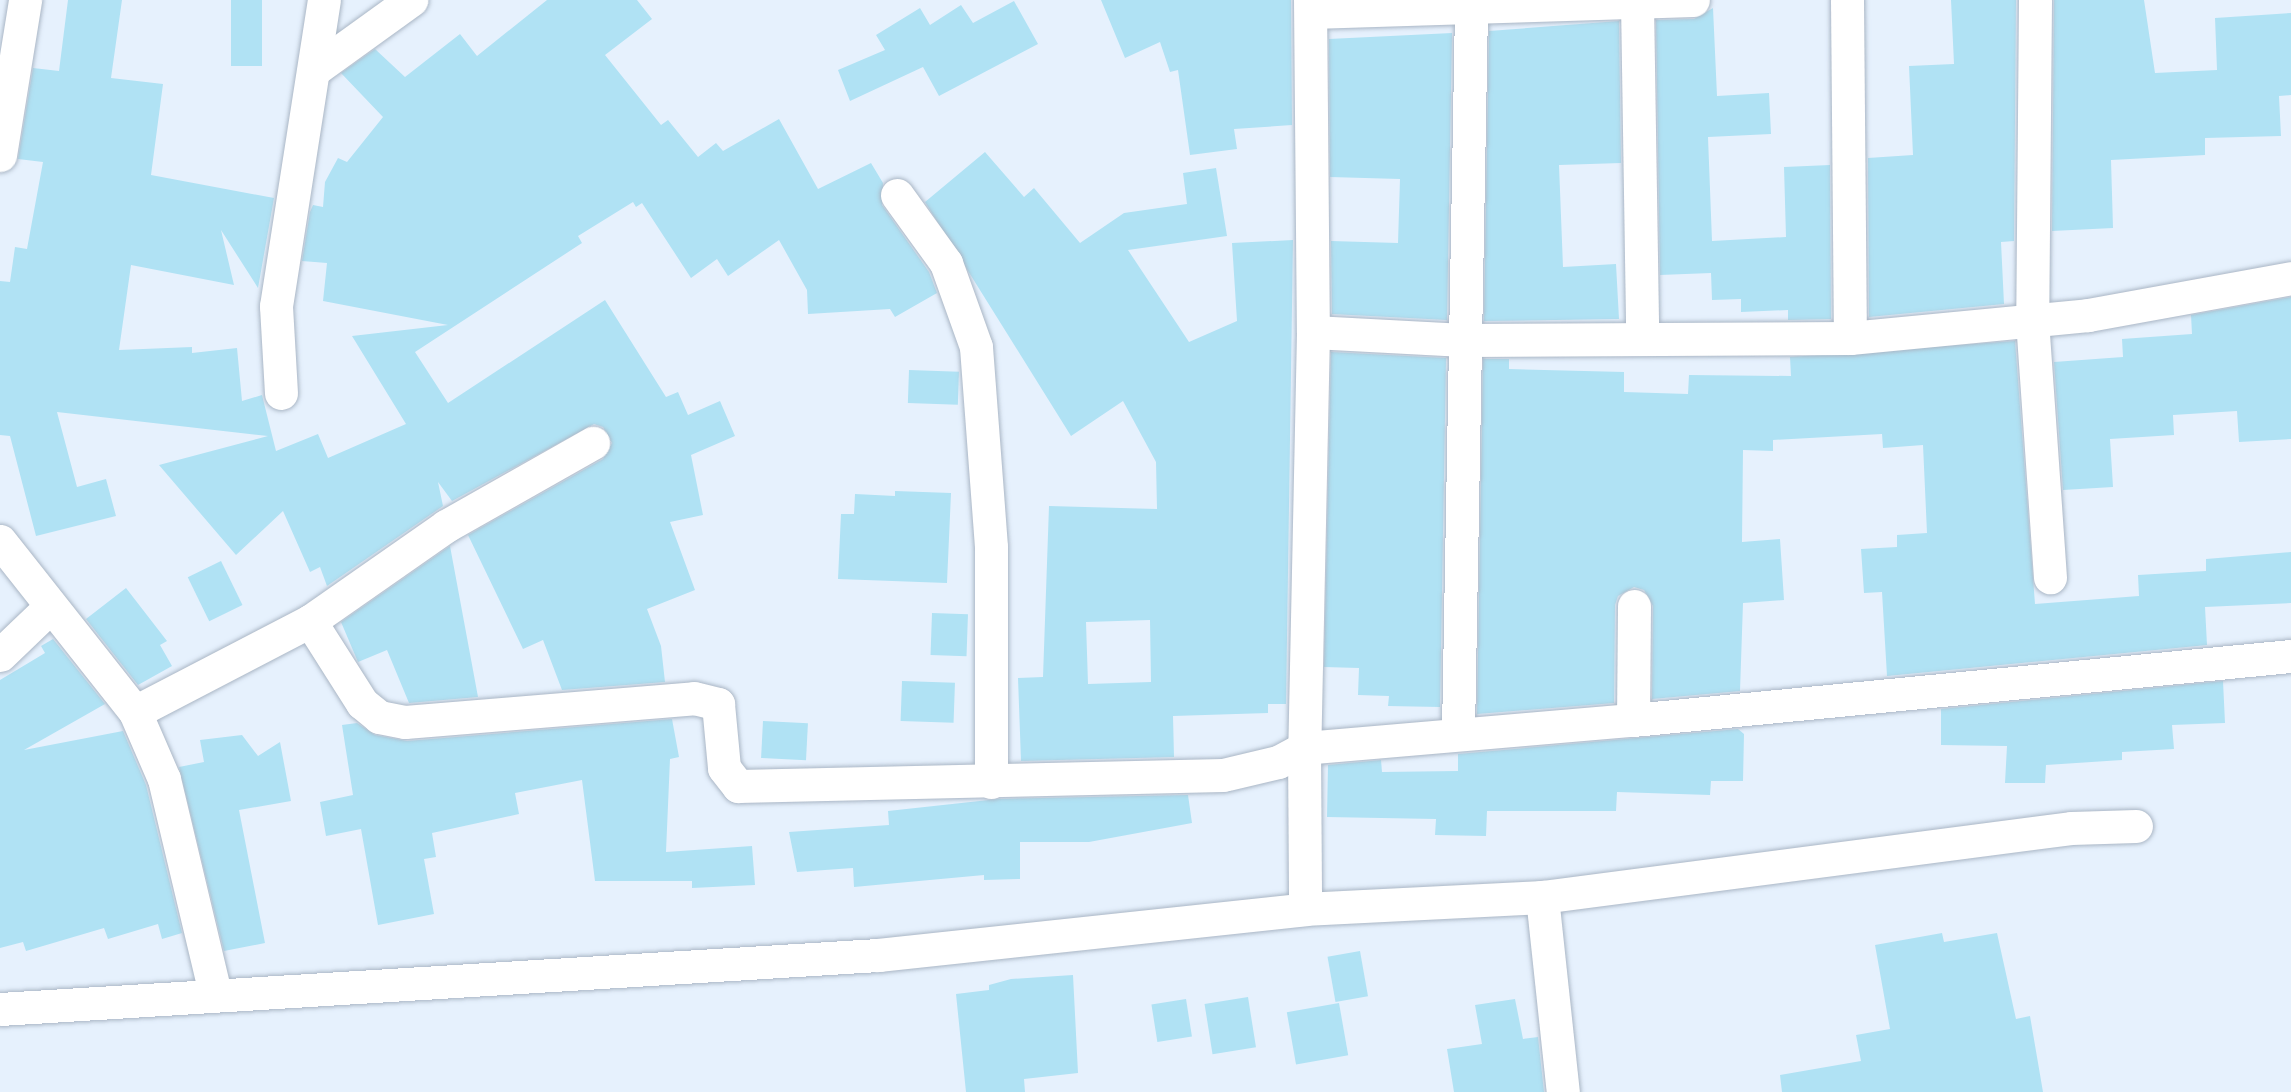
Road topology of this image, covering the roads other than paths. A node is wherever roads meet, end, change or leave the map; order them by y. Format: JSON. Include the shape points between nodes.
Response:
{"nodes":[{"id":1,"x":26,"y":0,"type":"edge"},
{"id":2,"x":324,"y":0,"type":"edge"},
{"id":3,"x":411,"y":0,"type":"edge"},
{"id":4,"x":1693,"y":0,"type":"edge"},
{"id":5,"x":1847,"y":0,"type":"edge"},
{"id":6,"x":2035,"y":0,"type":"edge"},
{"id":7,"x":1637,"y":2,"type":"junction"},
{"id":8,"x":1311,"y":6,"type":"edge"},
{"id":9,"x":1471,"y":9,"type":"junction"},
{"id":10,"x":314,"y":70,"type":"junction"},
{"id":11,"x":0,"y":155,"type":"edge"},
{"id":12,"x":897,"y":195,"type":"dead end"},
{"id":13,"x":2291,"y":278,"type":"edge"},
{"id":14,"x":2032,"y":320,"type":"junction"},
{"id":15,"x":1313,"y":332,"type":"junction"},
{"id":16,"x":1642,"y":336,"type":"junction"},
{"id":17,"x":1850,"y":338,"type":"junction"},
{"id":18,"x":1464,"y":340,"type":"junction"},
{"id":19,"x":281,"y":393,"type":"dead end"},
{"id":20,"x":593,"y":443,"type":"dead end"},
{"id":21,"x":0,"y":541,"type":"edge"},
{"id":22,"x":2050,"y":577,"type":"dead end"},
{"id":23,"x":1634,"y":606,"type":"dead end"},
{"id":24,"x":48,"y":609,"type":"junction"},
{"id":25,"x":310,"y":621,"type":"junction"},
{"id":26,"x":0,"y":655,"type":"edge"},
{"id":27,"x":2291,"y":656,"type":"edge"},
{"id":28,"x":135,"y":712,"type":"junction"},
{"id":29,"x":1633,"y":720,"type":"junction"},
{"id":30,"x":1458,"y":732,"type":"junction"},
{"id":31,"x":1304,"y":748,"type":"junction"},
{"id":32,"x":991,"y":782,"type":"junction"},
{"id":33,"x":2136,"y":826,"type":"dead end"},
{"id":34,"x":1542,"y":897,"type":"junction"},
{"id":35,"x":1305,"y":909,"type":"junction"},
{"id":36,"x":215,"y":993,"type":"junction"},
{"id":37,"x":0,"y":1009,"type":"edge"},
{"id":38,"x":1563,"y":1092,"type":"edge"}],
"edges":[{"from":1,"to":11,"type":"street"},
{"from":2,"to":10,"type":"street"},
{"from":3,"to":10,"type":"street"},
{"from":4,"to":7,"type":"street"},
{"from":5,"to":17,"type":"street"},
{"from":6,"to":14,"type":"street"},
{"from":7,"to":9,"type":"street"},
{"from":7,"to":16,"type":"street"},
{"from":8,"to":9,"type":"street"},
{"from":8,"to":15,"type":"street"},
{"from":9,"to":18,"type":"street"},
{"from":10,"to":19,"type":"street","via":[[276,306]]},
{"from":12,"to":32,"type":"street","via":[[946,263],[976,347],[991,547]]},
{"from":13,"to":14,"type":"street","via":[[2088,315]]},
{"from":14,"to":17,"type":"street"},
{"from":14,"to":22,"type":"street"},
{"from":15,"to":18,"type":"street"},
{"from":15,"to":31,"type":"street"},
{"from":16,"to":17,"type":"street"},
{"from":16,"to":18,"type":"street"},
{"from":18,"to":30,"type":"street"},
{"from":20,"to":25,"type":"street","via":[[447,526]]},
{"from":21,"to":24,"type":"street"},
{"from":23,"to":29,"type":"street"},
{"from":24,"to":26,"type":"street"},
{"from":24,"to":28,"type":"street"},
{"from":25,"to":28,"type":"street"},
{"from":25,"to":32,"type":"street","via":[[362,703],[379,717],[405,722],[694,698],[718,704],[724,768],[738,786]]},
{"from":27,"to":29,"type":"street"},
{"from":28,"to":36,"type":"street","via":[[164,779]]},
{"from":29,"to":30,"type":"street"},
{"from":30,"to":31,"type":"street"},
{"from":31,"to":32,"type":"street","via":[[1278,762],[1223,775]]},
{"from":31,"to":35,"type":"street"},
{"from":33,"to":34,"type":"street","via":[[2071,828]]},
{"from":34,"to":35,"type":"street"},
{"from":34,"to":38,"type":"street"},
{"from":35,"to":36,"type":"street","via":[[878,955]]},
{"from":36,"to":37,"type":"street"}]}
